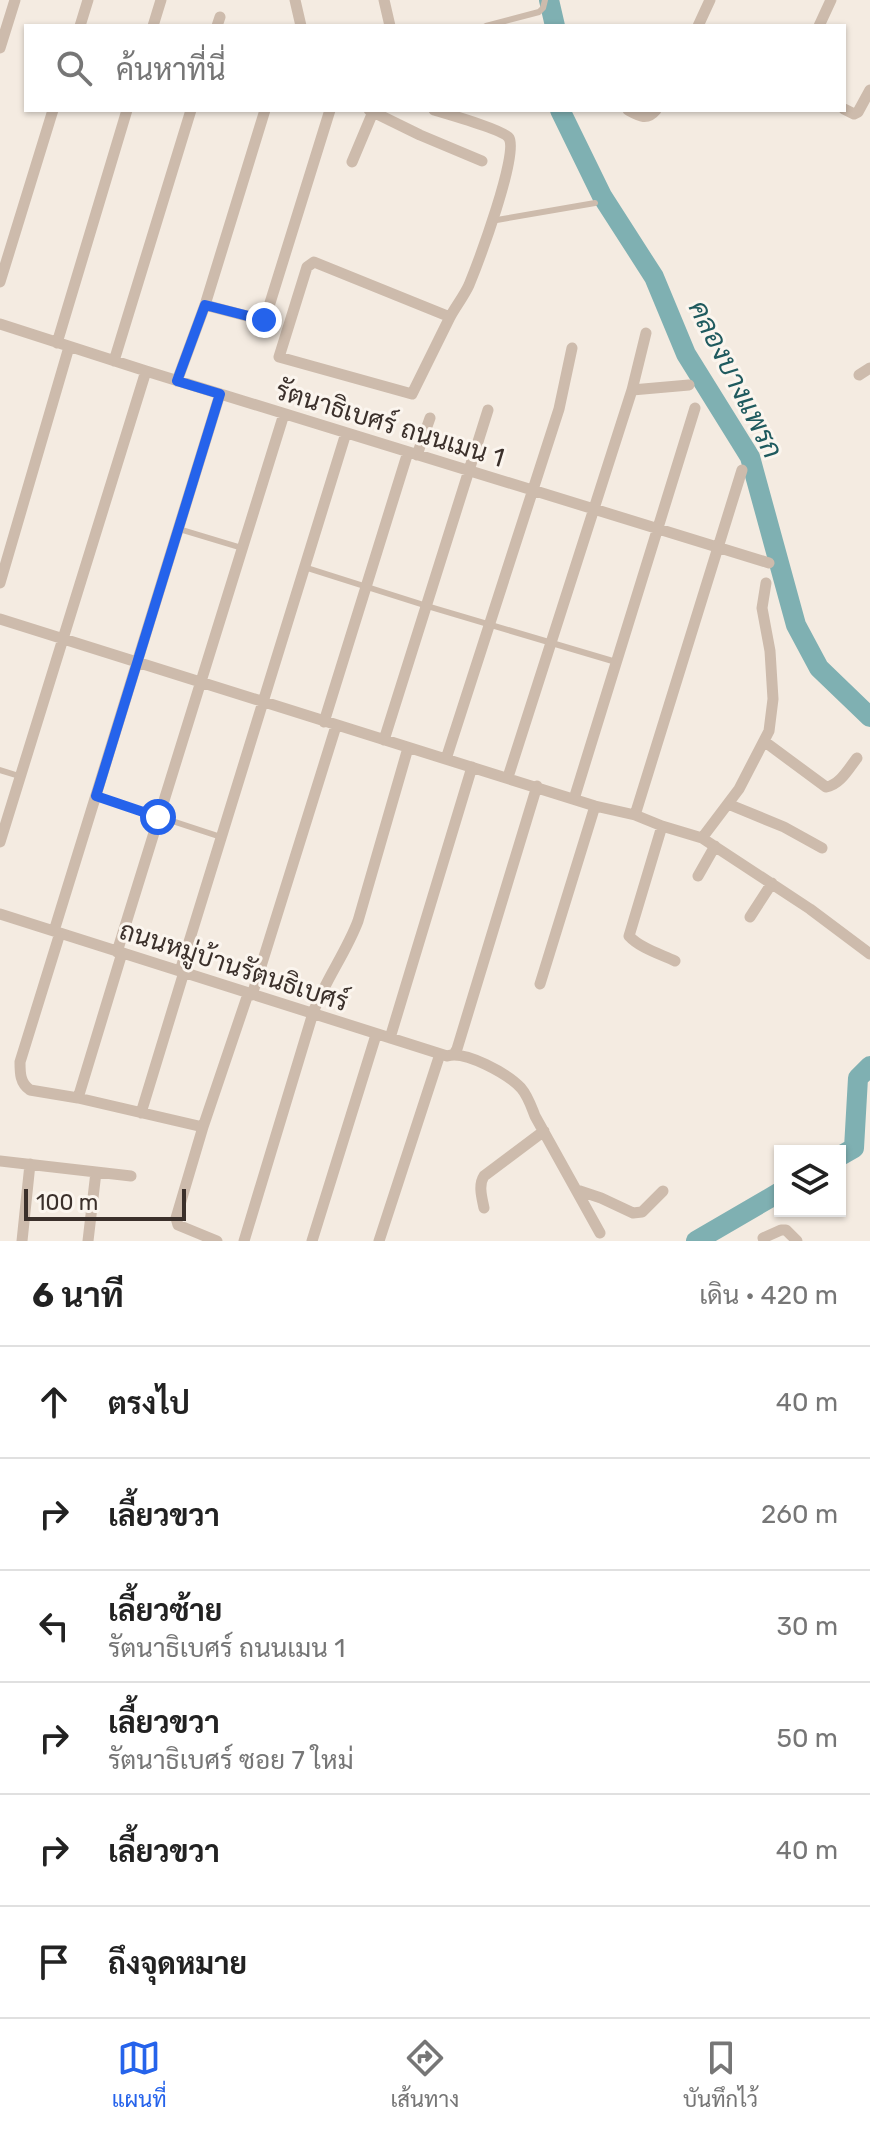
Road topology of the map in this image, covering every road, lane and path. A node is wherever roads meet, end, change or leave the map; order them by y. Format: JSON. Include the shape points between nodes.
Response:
{"nodes":[{"id":1,"x":15,"y":0,"type":"edge"},
{"id":2,"x":88,"y":0,"type":"edge"},
{"id":3,"x":161,"y":0,"type":"edge"},
{"id":4,"x":295,"y":0,"type":"edge"},
{"id":5,"x":384,"y":0,"type":"edge"},
{"id":6,"x":545,"y":0,"type":"edge"},
{"id":7,"x":710,"y":0,"type":"edge"},
{"id":8,"x":831,"y":0,"type":"edge"},
{"id":9,"x":83,"y":24,"type":"edge"},
{"id":10,"x":154,"y":24,"type":"edge"},
{"id":11,"x":301,"y":24,"type":"edge"},
{"id":12,"x":390,"y":24,"type":"edge"},
{"id":13,"x":494,"y":24,"type":"edge"},
{"id":14,"x":699,"y":24,"type":"edge"},
{"id":15,"x":820,"y":24,"type":"edge"},
{"id":16,"x":1,"y":41,"type":"edge"},
{"id":17,"x":869,"y":94,"type":"edge"},
{"id":18,"x":846,"y":110,"type":"edge"},
{"id":19,"x":52,"y":112,"type":"edge"},
{"id":20,"x":126,"y":112,"type":"edge"},
{"id":21,"x":190,"y":112,"type":"edge"},
{"id":22,"x":264,"y":112,"type":"edge"},
{"id":23,"x":329,"y":112,"type":"edge"},
{"id":24,"x":371,"y":112,"type":"edge"},
{"id":25,"x":373,"y":112,"type":"edge"},
{"id":26,"x":440,"y":112,"type":"edge"},
{"id":27,"x":633,"y":112,"type":"edge"},
{"id":28,"x":654,"y":112,"type":"edge"},
{"id":29,"x":482,"y":161,"type":"dead end"},
{"id":30,"x":352,"y":162,"type":"dead end"},
{"id":31,"x":595,"y":203,"type":"dead end"},
{"id":32,"x":491,"y":221,"type":"junction"},
{"id":33,"x":0,"y":282,"type":"edge"},
{"id":34,"x":205,"y":305,"type":"junction"},
{"id":35,"x":450,"y":317,"type":"junction"},
{"id":36,"x":0,"y":324,"type":"edge"},
{"id":37,"x":646,"y":333,"type":"dead end"},
{"id":38,"x":63,"y":345,"type":"junction"},
{"id":39,"x":572,"y":348,"type":"dead end"},
{"id":40,"x":114,"y":361,"type":"junction"},
{"id":41,"x":870,"y":368,"type":"edge"},
{"id":42,"x":146,"y":371,"type":"junction"},
{"id":43,"x":859,"y":375,"type":"dead end"},
{"id":44,"x":177,"y":381,"type":"junction"},
{"id":45,"x":689,"y":385,"type":"dead end"},
{"id":46,"x":632,"y":390,"type":"junction"},
{"id":47,"x":220,"y":394,"type":"junction"},
{"id":48,"x":695,"y":408,"type":"dead end"},
{"id":49,"x":488,"y":410,"type":"dead end"},
{"id":50,"x":284,"y":414,"type":"junction"},
{"id":51,"x":430,"y":418,"type":"dead end"},
{"id":52,"x":346,"y":433,"type":"junction"},
{"id":53,"x":412,"y":454,"type":"junction"},
{"id":54,"x":742,"y":470,"type":"dead end"},
{"id":55,"x":470,"y":471,"type":"junction"},
{"id":56,"x":532,"y":490,"type":"junction"},
{"id":57,"x":595,"y":509,"type":"junction"},
{"id":58,"x":656,"y":528,"type":"junction"},
{"id":59,"x":179,"y":529,"type":"junction"},
{"id":60,"x":242,"y":548,"type":"junction"},
{"id":61,"x":719,"y":548,"type":"junction"},
{"id":62,"x":769,"y":563,"type":"dead end"},
{"id":63,"x":304,"y":567,"type":"junction"},
{"id":64,"x":0,"y":583,"type":"edge"},
{"id":65,"x":766,"y":583,"type":"dead end"},
{"id":66,"x":367,"y":586,"type":"junction"},
{"id":67,"x":427,"y":606,"type":"junction"},
{"id":68,"x":0,"y":619,"type":"edge"},
{"id":69,"x":489,"y":625,"type":"junction"},
{"id":70,"x":63,"y":639,"type":"junction"},
{"id":71,"x":551,"y":643,"type":"junction"},
{"id":72,"x":138,"y":662,"type":"junction"},
{"id":73,"x":616,"y":662,"type":"junction"},
{"id":74,"x":200,"y":682,"type":"junction"},
{"id":75,"x":262,"y":702,"type":"junction"},
{"id":76,"x":330,"y":724,"type":"junction"},
{"id":77,"x":384,"y":740,"type":"junction"},
{"id":78,"x":765,"y":742,"type":"junction"},
{"id":79,"x":408,"y":748,"type":"junction"},
{"id":80,"x":857,"y":758,"type":"dead end"},
{"id":81,"x":446,"y":759,"type":"junction"},
{"id":82,"x":472,"y":767,"type":"junction"},
{"id":83,"x":0,"y":770,"type":"edge"},
{"id":84,"x":19,"y":776,"type":"junction"},
{"id":85,"x":508,"y":777,"type":"junction"},
{"id":86,"x":537,"y":786,"type":"junction"},
{"id":87,"x":96,"y":796,"type":"junction"},
{"id":88,"x":574,"y":799,"type":"junction"},
{"id":89,"x":728,"y":804,"type":"junction"},
{"id":90,"x":595,"y":806,"type":"junction"},
{"id":91,"x":635,"y":815,"type":"junction"},
{"id":92,"x":158,"y":817,"type":"junction"},
{"id":93,"x":662,"y":826,"type":"junction"},
{"id":94,"x":1,"y":836,"type":"edge"},
{"id":95,"x":221,"y":837,"type":"junction"},
{"id":96,"x":702,"y":838,"type":"junction"},
{"id":97,"x":715,"y":846,"type":"junction"},
{"id":98,"x":822,"y":848,"type":"dead end"},
{"id":99,"x":698,"y":876,"type":"dead end"},
{"id":100,"x":772,"y":883,"type":"junction"},
{"id":101,"x":0,"y":914,"type":"edge"},
{"id":102,"x":750,"y":917,"type":"dead end"},
{"id":103,"x":57,"y":932,"type":"junction"},
{"id":104,"x":120,"y":952,"type":"junction"},
{"id":105,"x":870,"y":954,"type":"edge"},
{"id":106,"x":675,"y":961,"type":"dead end"},
{"id":107,"x":182,"y":972,"type":"junction"},
{"id":108,"x":540,"y":984,"type":"dead end"},
{"id":109,"x":250,"y":994,"type":"junction"},
{"id":110,"x":313,"y":1013,"type":"junction"},
{"id":111,"x":376,"y":1035,"type":"junction"},
{"id":112,"x":390,"y":1038,"type":"junction"},
{"id":113,"x":440,"y":1054,"type":"junction"},
{"id":114,"x":454,"y":1054,"type":"junction"},
{"id":115,"x":78,"y":1098,"type":"junction"},
{"id":116,"x":141,"y":1113,"type":"junction"},
{"id":117,"x":203,"y":1127,"type":"junction"},
{"id":118,"x":544,"y":1131,"type":"junction"},
{"id":119,"x":0,"y":1161,"type":"edge"},
{"id":120,"x":30,"y":1164,"type":"junction"},
{"id":121,"x":96,"y":1172,"type":"junction"},
{"id":122,"x":131,"y":1176,"type":"dead end"},
{"id":123,"x":577,"y":1190,"type":"junction"},
{"id":124,"x":663,"y":1191,"type":"dead end"},
{"id":125,"x":484,"y":1208,"type":"dead end"},
{"id":126,"x":600,"y":1233,"type":"dead end"},
{"id":127,"x":763,"y":1238,"type":"dead end"},
{"id":128,"x":22,"y":1241,"type":"edge"},
{"id":129,"x":88,"y":1241,"type":"edge"},
{"id":130,"x":217,"y":1241,"type":"edge"},
{"id":131,"x":244,"y":1241,"type":"edge"},
{"id":132,"x":312,"y":1241,"type":"edge"},
{"id":133,"x":379,"y":1241,"type":"edge"},
{"id":134,"x":797,"y":1241,"type":"edge"}],
"edges":[{"from":1,"to":16,"type":"street"},
{"from":2,"to":9,"type":"street"},
{"from":3,"to":10,"type":"street"},
{"from":4,"to":11,"type":"street"},
{"from":5,"to":12,"type":"street"},
{"from":6,"to":13,"type":"lane","via":[[539,12]]},
{"from":7,"to":14,"type":"street"},
{"from":8,"to":15,"type":"street"},
{"from":17,"to":18,"type":"street","via":[[858,112]]},
{"from":19,"to":33,"type":"street"},
{"from":20,"to":38,"type":"street"},
{"from":21,"to":40,"type":"street"},
{"from":22,"to":34,"type":"street"},
{"from":23,"to":34,"type":"street","via":[[265,319]]},
{"from":24,"to":30,"type":"street"},
{"from":25,"to":29,"type":"street"},
{"from":26,"to":32,"type":"street","via":[[507,134],[511,141]]},
{"from":27,"to":28,"type":"street","via":[[645,117]]},
{"from":31,"to":32,"type":"lane"},
{"from":32,"to":35,"type":"street","via":[[468,287]]},
{"from":34,"to":44,"type":"street"},
{"from":35,"to":35,"type":"street","via":[[314,262],[307,267],[279,357],[412,394]]},
{"from":36,"to":38,"type":"street","name":"รัตนาธิเบศร์ ถนนเมน 1"},
{"from":37,"to":46,"type":"street"},
{"from":38,"to":40,"type":"street","name":"รัตนาธิเบศร์ ถนนเมน 1"},
{"from":38,"to":64,"type":"street"},
{"from":39,"to":56,"type":"street","via":[[559,409]]},
{"from":40,"to":42,"type":"street","name":"รัตนาธิเบศร์ ถนนเมน 1"},
{"from":41,"to":43,"type":"street"},
{"from":42,"to":44,"type":"street","name":"รัตนาธิเบศร์ ถนนเมน 1"},
{"from":42,"to":70,"type":"street"},
{"from":44,"to":47,"type":"street","name":"รัตนาธิเบศร์ ถนนเมน 1"},
{"from":45,"to":46,"type":"street"},
{"from":46,"to":57,"type":"street"},
{"from":47,"to":50,"type":"street","name":"รัตนาธิเบศร์ ถนนเมน 1"},
{"from":47,"to":59,"type":"street"},
{"from":48,"to":58,"type":"street"},
{"from":49,"to":55,"type":"street"},
{"from":50,"to":52,"type":"street","name":"รัตนาธิเบศร์ ถนนเมน 1"},
{"from":50,"to":60,"type":"street"},
{"from":51,"to":53,"type":"street"},
{"from":52,"to":53,"type":"street","name":"รัตนาธิเบศร์ ถนนเมน 1"},
{"from":52,"to":63,"type":"street"},
{"from":53,"to":55,"type":"street","name":"รัตนาธิเบศร์ ถนนเมน 1"},
{"from":53,"to":66,"type":"street"},
{"from":54,"to":61,"type":"street"},
{"from":55,"to":56,"type":"street","name":"รัตนาธิเบศร์ ถนนเมน 1"},
{"from":55,"to":67,"type":"street"},
{"from":56,"to":57,"type":"street","name":"รัตนาธิเบศร์ ถนนเมน 1"},
{"from":56,"to":69,"type":"street"},
{"from":57,"to":58,"type":"street","name":"รัตนาธิเบศร์ ถนนเมน 1"},
{"from":57,"to":71,"type":"street"},
{"from":58,"to":61,"type":"street","name":"รัตนาธิเบศร์ ถนนเมน 1"},
{"from":58,"to":73,"type":"street"},
{"from":59,"to":60,"type":"lane"},
{"from":59,"to":72,"type":"street"},
{"from":60,"to":74,"type":"street"},
{"from":61,"to":62,"type":"street","name":"รัตนาธิเบศร์ ถนนเมน 1"},
{"from":61,"to":91,"type":"street"},
{"from":63,"to":66,"type":"lane"},
{"from":63,"to":75,"type":"street"},
{"from":65,"to":78,"type":"street","via":[[762,608],[773,699]]},
{"from":66,"to":67,"type":"lane"},
{"from":66,"to":76,"type":"street"},
{"from":67,"to":69,"type":"lane"},
{"from":67,"to":77,"type":"street"},
{"from":68,"to":70,"type":"street"},
{"from":69,"to":71,"type":"lane"},
{"from":69,"to":81,"type":"street"},
{"from":70,"to":72,"type":"street"},
{"from":70,"to":84,"type":"street"},
{"from":71,"to":73,"type":"lane"},
{"from":71,"to":85,"type":"street"},
{"from":72,"to":74,"type":"street"},
{"from":72,"to":87,"type":"street"},
{"from":73,"to":88,"type":"street"},
{"from":74,"to":75,"type":"street"},
{"from":74,"to":92,"type":"street"},
{"from":75,"to":76,"type":"street"},
{"from":75,"to":95,"type":"street"},
{"from":76,"to":77,"type":"street"},
{"from":76,"to":109,"type":"street"},
{"from":77,"to":79,"type":"street"},
{"from":78,"to":80,"type":"street","via":[[826,787],[832,787]]},
{"from":78,"to":89,"type":"street"},
{"from":79,"to":81,"type":"street"},
{"from":79,"to":110,"type":"street","via":[[358,921]]},
{"from":81,"to":82,"type":"street"},
{"from":82,"to":85,"type":"street"},
{"from":82,"to":112,"type":"street"},
{"from":83,"to":84,"type":"lane"},
{"from":84,"to":94,"type":"street"},
{"from":85,"to":86,"type":"street"},
{"from":86,"to":88,"type":"street"},
{"from":86,"to":114,"type":"street"},
{"from":87,"to":92,"type":"lane"},
{"from":87,"to":103,"type":"street"},
{"from":88,"to":90,"type":"street"},
{"from":89,"to":96,"type":"street"},
{"from":89,"to":98,"type":"street"},
{"from":90,"to":91,"type":"street"},
{"from":90,"to":108,"type":"street"},
{"from":91,"to":93,"type":"street"},
{"from":92,"to":95,"type":"lane"},
{"from":92,"to":104,"type":"street"},
{"from":93,"to":96,"type":"street"},
{"from":93,"to":106,"type":"street","via":[[629,936]]},
{"from":95,"to":107,"type":"street"},
{"from":96,"to":97,"type":"street"},
{"from":97,"to":99,"type":"street"},
{"from":97,"to":100,"type":"street"},
{"from":100,"to":102,"type":"street"},
{"from":100,"to":105,"type":"street"},
{"from":101,"to":103,"type":"street","name":"ถนนหมู่บ้านรัตนธิเบศร์"},
{"from":103,"to":104,"type":"street","name":"ถนนหมู่บ้านรัตนธิเบศร์"},
{"from":103,"to":115,"type":"street","via":[[20,1072],[30,1090]]},
{"from":104,"to":107,"type":"street","name":"ถนนหมู่บ้านรัตนธิเบศร์"},
{"from":104,"to":115,"type":"street"},
{"from":107,"to":109,"type":"street","name":"ถนนหมู่บ้านรัตนธิเบศร์"},
{"from":107,"to":116,"type":"street"},
{"from":109,"to":110,"type":"street","name":"ถนนหมู่บ้านรัตนธิเบศร์"},
{"from":109,"to":117,"type":"street"},
{"from":110,"to":111,"type":"street","name":"ถนนหมู่บ้านรัตนธิเบศร์"},
{"from":110,"to":131,"type":"street"},
{"from":111,"to":112,"type":"street","name":"ถนนหมู่บ้านรัตนธิเบศร์"},
{"from":111,"to":132,"type":"street"},
{"from":112,"to":113,"type":"street","name":"ถนนหมู่บ้านรัตนธิเบศร์"},
{"from":113,"to":114,"type":"street","name":"ถนนหมู่บ้านรัตนธิเบศร์"},
{"from":113,"to":133,"type":"street"},
{"from":114,"to":118,"type":"street","name":"ถนนหมู่บ้านรัตนธิเบศร์","via":[[511,1079],[528,1098]]},
{"from":115,"to":116,"type":"street"},
{"from":116,"to":117,"type":"street"},
{"from":117,"to":130,"type":"street","via":[[176,1218],[178,1225]]},
{"from":118,"to":123,"type":"street","name":"ถนนหมู่บ้านรัตนธิเบศร์"},
{"from":118,"to":125,"type":"street","via":[[484,1176]]},
{"from":119,"to":120,"type":"street"},
{"from":120,"to":121,"type":"street"},
{"from":120,"to":128,"type":"street"},
{"from":121,"to":122,"type":"street"},
{"from":121,"to":129,"type":"street"},
{"from":123,"to":124,"type":"street","via":[[633,1213],[642,1212]]},
{"from":123,"to":126,"type":"street","name":"ถนนหมู่บ้านรัตนธิเบศร์"},
{"from":127,"to":134,"type":"street","via":[[786,1230]]}]}
